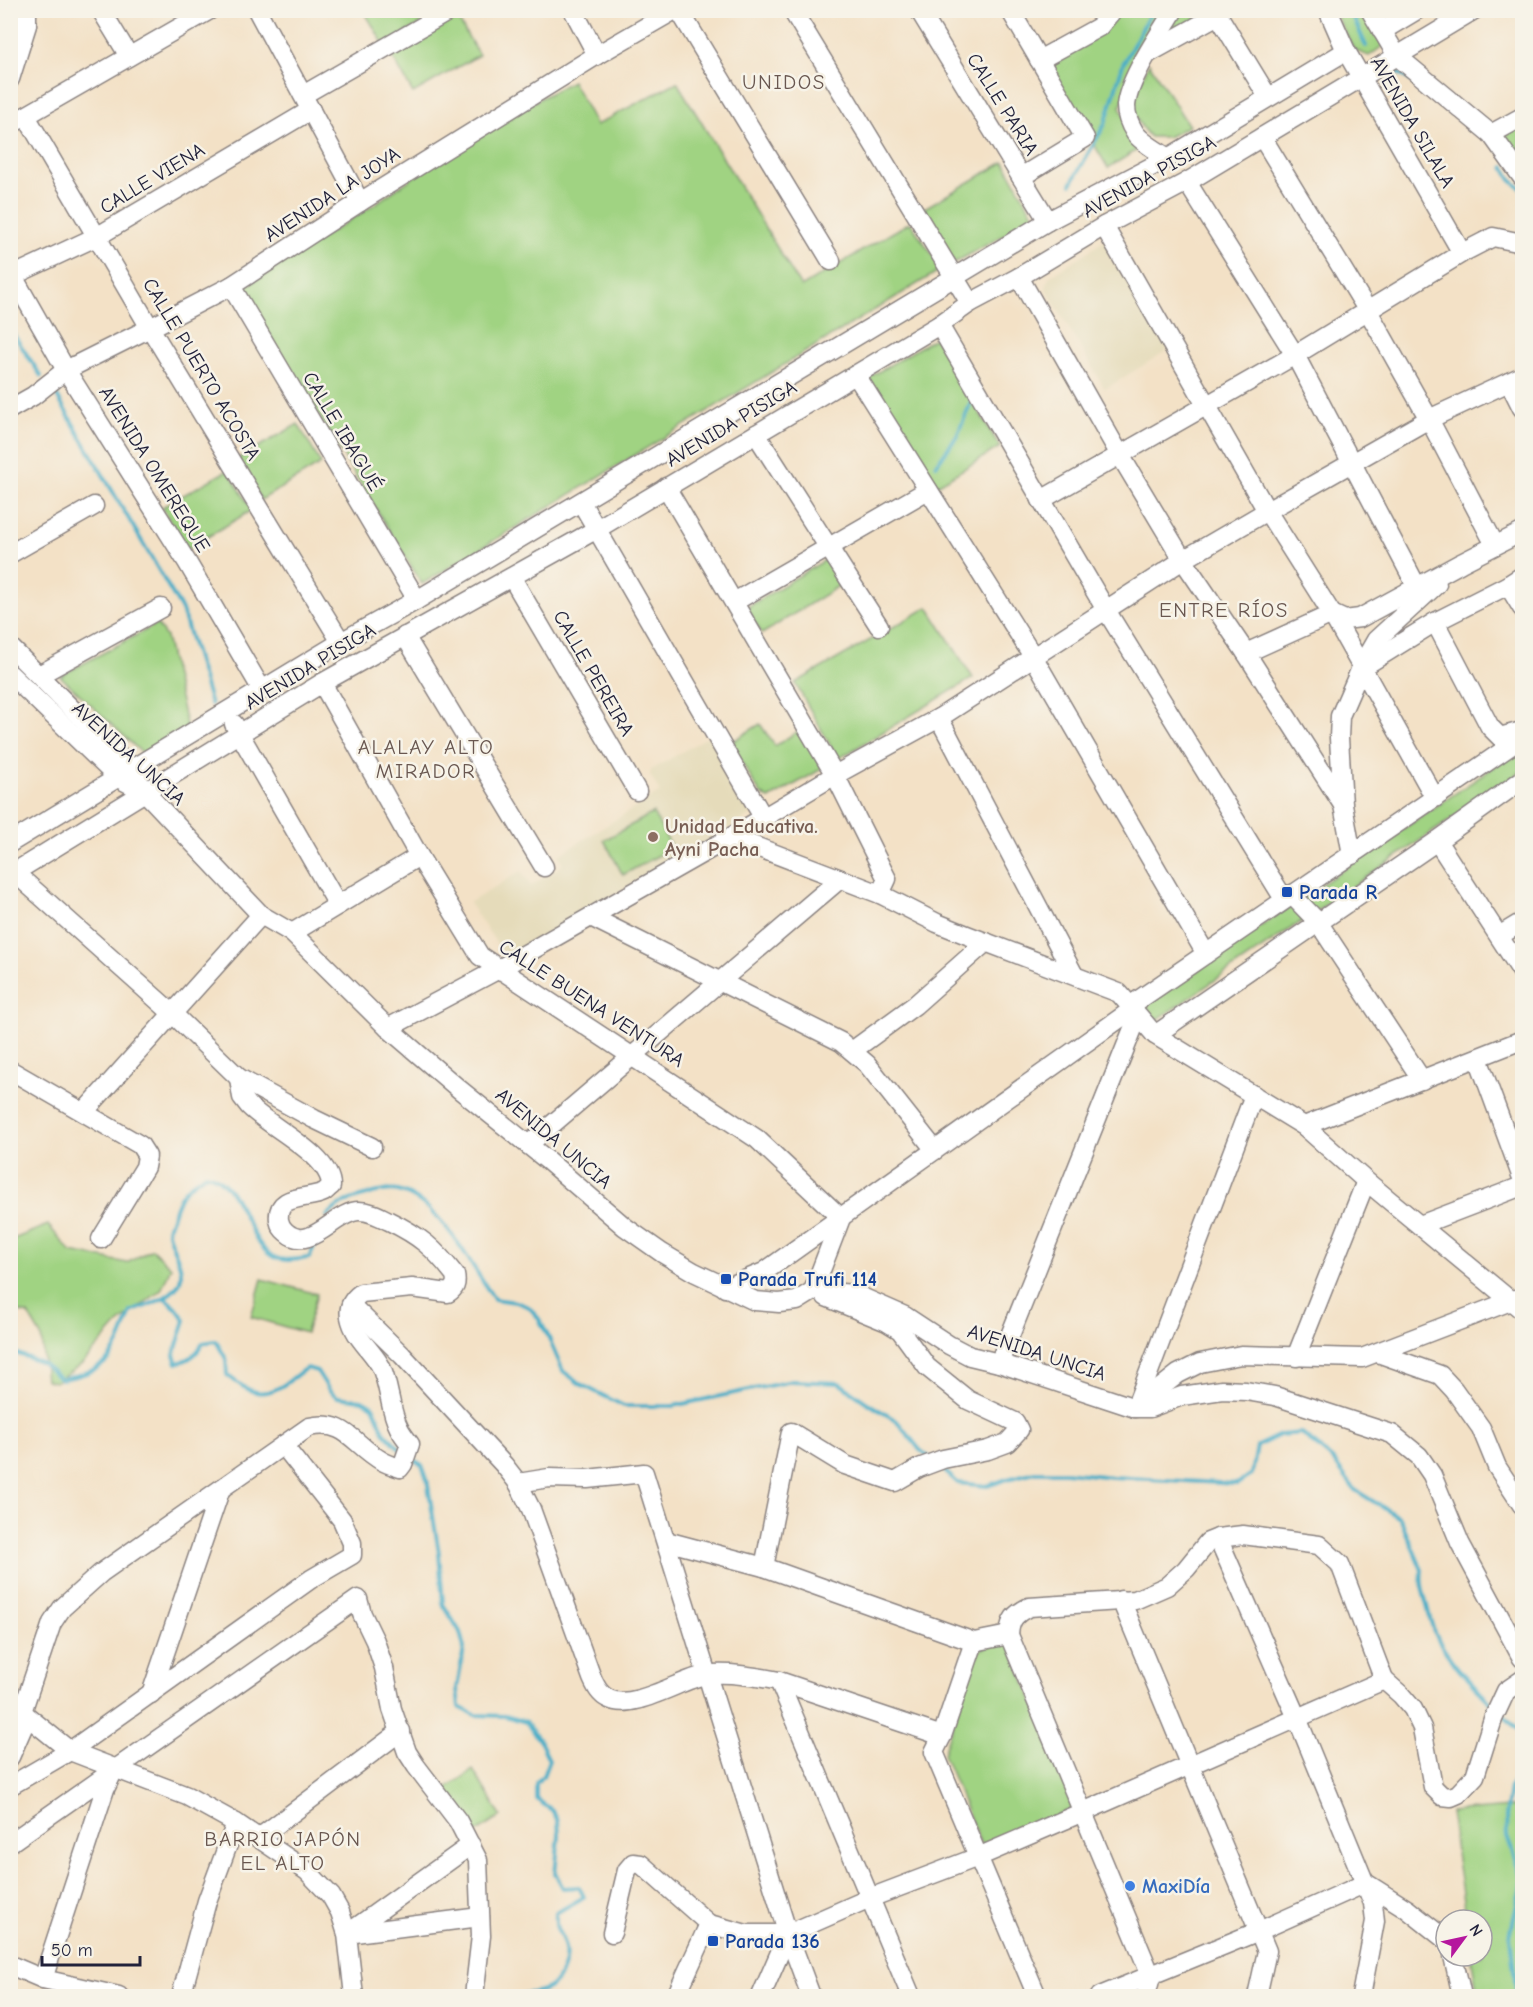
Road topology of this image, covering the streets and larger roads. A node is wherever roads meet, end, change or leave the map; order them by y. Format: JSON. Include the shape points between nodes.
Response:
{"nodes":[{"id":1,"x":27,"y":10,"type":"edge"},
{"id":2,"x":101,"y":10,"type":"edge"},
{"id":3,"x":210,"y":10,"type":"edge"},
{"id":4,"x":256,"y":10,"type":"edge"},
{"id":5,"x":451,"y":10,"type":"edge"},
{"id":6,"x":573,"y":10,"type":"edge"},
{"id":7,"x":677,"y":10,"type":"edge"},
{"id":8,"x":792,"y":10,"type":"edge"},
{"id":9,"x":919,"y":10,"type":"edge"},
{"id":10,"x":1010,"y":10,"type":"edge"},
{"id":11,"x":1113,"y":10,"type":"edge"},
{"id":12,"x":1174,"y":10,"type":"edge"},
{"id":13,"x":1328,"y":10,"type":"edge"},
{"id":14,"x":1370,"y":10,"type":"edge"},
{"id":15,"x":1417,"y":10,"type":"edge"},
{"id":16,"x":1474,"y":10,"type":"edge"},
{"id":17,"x":1217,"y":13,"type":"edge"},
{"id":18,"x":1382,"y":31,"type":"junction"},
{"id":19,"x":1346,"y":51,"type":"junction"},
{"id":20,"x":1148,"y":54,"type":"junction"},
{"id":21,"x":597,"y":55,"type":"junction"},
{"id":22,"x":129,"y":56,"type":"junction"},
{"id":23,"x":1397,"y":56,"type":"junction"},
{"id":24,"x":1039,"y":60,"type":"junction"},
{"id":25,"x":1361,"y":76,"type":"junction"},
{"id":26,"x":10,"y":79,"type":"edge"},
{"id":27,"x":1268,"y":97,"type":"junction"},
{"id":28,"x":307,"y":102,"type":"junction"},
{"id":29,"x":1522,"y":117,"type":"edge"},
{"id":30,"x":18,"y":120,"type":"edge"},
{"id":31,"x":1491,"y":134,"type":"junction"},
{"id":32,"x":1262,"y":137,"type":"junction"},
{"id":33,"x":1168,"y":159,"type":"junction"},
{"id":34,"x":1021,"y":177,"type":"junction"},
{"id":35,"x":1522,"y":177,"type":"edge"},
{"id":36,"x":1187,"y":182,"type":"junction"},
{"id":37,"x":360,"y":201,"type":"junction"},
{"id":38,"x":1048,"y":221,"type":"junction"},
{"id":39,"x":1104,"y":226,"type":"junction"},
{"id":40,"x":98,"y":236,"type":"junction"},
{"id":41,"x":1522,"y":243,"type":"edge"},
{"id":42,"x":1462,"y":253,"type":"junction"},
{"id":43,"x":831,"y":261,"type":"dead end"},
{"id":44,"x":11,"y":274,"type":"edge"},
{"id":45,"x":955,"y":277,"type":"junction"},
{"id":46,"x":1019,"y":277,"type":"junction"},
{"id":47,"x":231,"y":286,"type":"junction"},
{"id":48,"x":970,"y":303,"type":"junction"},
{"id":49,"x":1368,"y":311,"type":"junction"},
{"id":50,"x":939,"y":325,"type":"junction"},
{"id":51,"x":150,"y":328,"type":"junction"},
{"id":52,"x":1295,"y":355,"type":"junction"},
{"id":53,"x":66,"y":370,"type":"junction"},
{"id":54,"x":856,"y":375,"type":"junction"},
{"id":55,"x":1516,"y":379,"type":"edge"},
{"id":56,"x":1207,"y":404,"type":"junction"},
{"id":57,"x":1522,"y":408,"type":"edge"},
{"id":58,"x":10,"y":409,"type":"edge"},
{"id":59,"x":1429,"y":419,"type":"junction"},
{"id":60,"x":756,"y":434,"type":"junction"},
{"id":61,"x":1120,"y":456,"type":"junction"},
{"id":62,"x":1352,"y":464,"type":"junction"},
{"id":63,"x":666,"y":487,"type":"junction"},
{"id":64,"x":928,"y":490,"type":"junction"},
{"id":65,"x":1041,"y":500,"type":"junction"},
{"id":66,"x":581,"y":501,"type":"junction"},
{"id":67,"x":94,"y":506,"type":"dead end"},
{"id":68,"x":1267,"y":511,"type":"junction"},
{"id":69,"x":597,"y":529,"type":"junction"},
{"id":70,"x":1522,"y":532,"type":"edge"},
{"id":71,"x":1495,"y":545,"type":"junction"},
{"id":72,"x":829,"y":548,"type":"junction"},
{"id":73,"x":10,"y":554,"type":"edge"},
{"id":74,"x":1184,"y":560,"type":"junction"},
{"id":75,"x":1461,"y":562,"type":"junction"},
{"id":76,"x":512,"y":578,"type":"junction"},
{"id":77,"x":1515,"y":581,"type":"edge"},
{"id":78,"x":1417,"y":587,"type":"junction"},
{"id":79,"x":417,"y":600,"type":"junction"},
{"id":80,"x":734,"y":602,"type":"junction"},
{"id":81,"x":161,"y":608,"type":"dead end"},
{"id":82,"x":1522,"y":608,"type":"edge"},
{"id":83,"x":1106,"y":610,"type":"junction"},
{"id":84,"x":1332,"y":614,"type":"junction"},
{"id":85,"x":1434,"y":622,"type":"junction"},
{"id":86,"x":879,"y":626,"type":"dead end"},
{"id":87,"x":405,"y":636,"type":"junction"},
{"id":88,"x":341,"y":642,"type":"junction"},
{"id":89,"x":10,"y":647,"type":"edge"},
{"id":90,"x":1246,"y":653,"type":"junction"},
{"id":91,"x":1034,"y":658,"type":"junction"},
{"id":92,"x":1361,"y":668,"type":"junction"},
{"id":93,"x":10,"y":674,"type":"edge"},
{"id":94,"x":39,"y":675,"type":"junction"},
{"id":95,"x":322,"y":683,"type":"junction"},
{"id":96,"x":262,"y":690,"type":"junction"},
{"id":97,"x":226,"y":712,"type":"junction"},
{"id":98,"x":939,"y":718,"type":"junction"},
{"id":99,"x":1522,"y":731,"type":"edge"},
{"id":100,"x":240,"y":733,"type":"junction"},
{"id":101,"x":1522,"y":738,"type":"edge"},
{"id":102,"x":126,"y":774,"type":"junction"},
{"id":103,"x":836,"y":775,"type":"junction"},
{"id":104,"x":1522,"y":780,"type":"edge"},
{"id":105,"x":637,"y":791,"type":"dead end"},
{"id":106,"x":145,"y":792,"type":"junction"},
{"id":107,"x":1435,"y":798,"type":"junction"},
{"id":108,"x":1343,"y":805,"type":"junction"},
{"id":109,"x":763,"y":817,"type":"junction"},
{"id":110,"x":731,"y":837,"type":"junction"},
{"id":111,"x":1437,"y":841,"type":"junction"},
{"id":112,"x":10,"y":843,"type":"edge"},
{"id":113,"x":1352,"y":855,"type":"junction"},
{"id":114,"x":419,"y":856,"type":"junction"},
{"id":115,"x":544,"y":867,"type":"dead end"},
{"id":116,"x":13,"y":874,"type":"edge"},
{"id":117,"x":840,"y":879,"type":"junction"},
{"id":118,"x":880,"y":894,"type":"junction"},
{"id":119,"x":1288,"y":897,"type":"junction"},
{"id":120,"x":338,"y":905,"type":"junction"},
{"id":121,"x":261,"y":915,"type":"junction"},
{"id":122,"x":591,"y":917,"type":"junction"},
{"id":123,"x":1318,"y":922,"type":"junction"},
{"id":124,"x":1522,"y":922,"type":"edge"},
{"id":125,"x":292,"y":933,"type":"junction"},
{"id":126,"x":1499,"y":936,"type":"junction"},
{"id":127,"x":986,"y":942,"type":"junction"},
{"id":128,"x":1206,"y":954,"type":"junction"},
{"id":129,"x":499,"y":969,"type":"junction"},
{"id":130,"x":1522,"y":972,"type":"edge"},
{"id":131,"x":1074,"y":975,"type":"junction"},
{"id":132,"x":720,"y":981,"type":"junction"},
{"id":133,"x":1135,"y":1005,"type":"junction"},
{"id":134,"x":172,"y":1013,"type":"junction"},
{"id":135,"x":388,"y":1028,"type":"junction"},
{"id":136,"x":1155,"y":1035,"type":"junction"},
{"id":137,"x":1522,"y":1040,"type":"edge"},
{"id":138,"x":852,"y":1051,"type":"junction"},
{"id":139,"x":632,"y":1056,"type":"junction"},
{"id":140,"x":1478,"y":1058,"type":"junction"},
{"id":141,"x":10,"y":1070,"type":"edge"},
{"id":142,"x":239,"y":1078,"type":"junction"},
{"id":143,"x":1422,"y":1080,"type":"junction"},
{"id":144,"x":1254,"y":1095,"type":"junction"},
{"id":145,"x":84,"y":1112,"type":"junction"},
{"id":146,"x":1304,"y":1126,"type":"junction"},
{"id":147,"x":528,"y":1145,"type":"junction"},
{"id":148,"x":372,"y":1147,"type":"dead end"},
{"id":149,"x":935,"y":1150,"type":"junction"},
{"id":150,"x":1522,"y":1178,"type":"edge"},
{"id":151,"x":1366,"y":1181,"type":"junction"},
{"id":152,"x":1522,"y":1186,"type":"edge"},
{"id":153,"x":841,"y":1218,"type":"junction"},
{"id":154,"x":1420,"y":1225,"type":"junction"},
{"id":155,"x":101,"y":1239,"type":"dead end"},
{"id":156,"x":725,"y":1288,"type":"junction"},
{"id":157,"x":813,"y":1291,"type":"junction"},
{"id":158,"x":1519,"y":1302,"type":"edge"},
{"id":159,"x":351,"y":1305,"type":"junction"},
{"id":160,"x":1378,"y":1353,"type":"junction"},
{"id":161,"x":1296,"y":1357,"type":"junction"},
{"id":162,"x":999,"y":1363,"type":"junction"},
{"id":163,"x":1135,"y":1408,"type":"junction"},
{"id":164,"x":283,"y":1445,"type":"junction"},
{"id":165,"x":518,"y":1483,"type":"junction"},
{"id":166,"x":220,"y":1491,"type":"junction"},
{"id":167,"x":1522,"y":1505,"type":"edge"},
{"id":168,"x":1218,"y":1538,"type":"junction"},
{"id":169,"x":666,"y":1541,"type":"junction"},
{"id":170,"x":764,"y":1567,"type":"junction"},
{"id":171,"x":1121,"y":1600,"type":"junction"},
{"id":172,"x":1010,"y":1635,"type":"junction"},
{"id":173,"x":974,"y":1642,"type":"junction"},
{"id":174,"x":1522,"y":1658,"type":"edge"},
{"id":175,"x":706,"y":1674,"type":"junction"},
{"id":176,"x":1384,"y":1680,"type":"junction"},
{"id":177,"x":1522,"y":1680,"type":"edge"},
{"id":178,"x":779,"y":1681,"type":"junction"},
{"id":179,"x":151,"y":1694,"type":"junction"},
{"id":180,"x":22,"y":1712,"type":"junction"},
{"id":181,"x":1297,"y":1718,"type":"junction"},
{"id":182,"x":401,"y":1731,"type":"junction"},
{"id":183,"x":942,"y":1736,"type":"junction"},
{"id":184,"x":70,"y":1751,"type":"junction"},
{"id":185,"x":10,"y":1757,"type":"edge"},
{"id":186,"x":1190,"y":1765,"type":"junction"},
{"id":187,"x":115,"y":1769,"type":"junction"},
{"id":188,"x":10,"y":1786,"type":"edge"},
{"id":189,"x":1083,"y":1812,"type":"junction"},
{"id":190,"x":236,"y":1823,"type":"junction"},
{"id":191,"x":259,"y":1838,"type":"junction"},
{"id":192,"x":10,"y":1843,"type":"edge"},
{"id":193,"x":471,"y":1845,"type":"junction"},
{"id":194,"x":978,"y":1857,"type":"junction"},
{"id":195,"x":1366,"y":1883,"type":"junction"},
{"id":196,"x":870,"y":1898,"type":"junction"},
{"id":197,"x":480,"y":1917,"type":"junction"},
{"id":198,"x":709,"y":1924,"type":"junction"},
{"id":199,"x":1434,"y":1930,"type":"edge"},
{"id":200,"x":1259,"y":1931,"type":"junction"},
{"id":201,"x":612,"y":1933,"type":"dead end"},
{"id":202,"x":788,"y":1934,"type":"junction"},
{"id":203,"x":347,"y":1935,"type":"junction"},
{"id":204,"x":10,"y":1965,"type":"edge"},
{"id":205,"x":1456,"y":1968,"type":"edge"},
{"id":206,"x":1151,"y":1976,"type":"junction"},
{"id":207,"x":43,"y":1978,"type":"junction"},
{"id":208,"x":108,"y":1995,"type":"edge"},
{"id":209,"x":181,"y":1996,"type":"edge"},
{"id":210,"x":354,"y":1996,"type":"edge"},
{"id":211,"x":474,"y":1996,"type":"edge"},
{"id":212,"x":676,"y":1996,"type":"edge"},
{"id":213,"x":761,"y":1996,"type":"edge"},
{"id":214,"x":810,"y":1996,"type":"edge"},
{"id":215,"x":911,"y":1996,"type":"edge"},
{"id":216,"x":1036,"y":1996,"type":"edge"},
{"id":217,"x":1100,"y":1996,"type":"edge"},
{"id":218,"x":1146,"y":1996,"type":"edge"},
{"id":219,"x":1257,"y":1996,"type":"edge"},
{"id":220,"x":1361,"y":1996,"type":"edge"},
{"id":221,"x":1462,"y":1996,"type":"edge"}],
"edges":[{"from":1,"to":26,"type":"street","via":[[27,25]]},
{"from":2,"to":22,"type":"street"},
{"from":3,"to":22,"type":"street"},
{"from":4,"to":28,"type":"street"},
{"from":5,"to":28,"type":"street","name":"CALLE VIENA"},
{"from":6,"to":21,"type":"street"},
{"from":7,"to":21,"type":"street","name":"AVENIDA LA JOYA"},
{"from":7,"to":43,"type":"street"},
{"from":8,"to":45,"type":"street"},
{"from":9,"to":34,"type":"street","name":"CALLE PARIA"},
{"from":10,"to":24,"type":"street"},
{"from":11,"to":24,"type":"street","via":[[1099,27]]},
{"from":12,"to":20,"type":"street"},
{"from":13,"to":19,"type":"street","name":"AVENIDA SILALA"},
{"from":14,"to":18,"type":"street","name":"AVENIDA SILALA"},
{"from":15,"to":18,"type":"street"},
{"from":16,"to":23,"type":"street","name":"AVENIDA PISIGA"},
{"from":17,"to":20,"type":"street"},
{"from":17,"to":27,"type":"street"},
{"from":18,"to":23,"type":"street","name":"AVENIDA SILALA"},
{"from":19,"to":25,"type":"street","name":"AVENIDA SILALA"},
{"from":19,"to":27,"type":"street","name":"AVENIDA PISIGA"},
{"from":20,"to":33,"type":"street","via":[[1130,90],[1128,121],[1136,135]]},
{"from":21,"to":37,"type":"street","name":"AVENIDA LA JOYA"},
{"from":22,"to":30,"type":"street"},
{"from":23,"to":25,"type":"street","name":"AVENIDA PISIGA"},
{"from":23,"to":31,"type":"street","name":"AVENIDA SILALA"},
{"from":24,"to":34,"type":"street","via":[[1085,138]]},
{"from":25,"to":32,"type":"street","name":"AVENIDA PISIGA"},
{"from":25,"to":42,"type":"street","name":"AVENIDA SILALA"},
{"from":27,"to":33,"type":"street","name":"AVENIDA PISIGA"},
{"from":28,"to":37,"type":"street"},
{"from":28,"to":40,"type":"street","name":"CALLE VIENA"},
{"from":29,"to":31,"type":"street"},
{"from":30,"to":40,"type":"street","name":"CALLE PUERTO ACOSTA"},
{"from":31,"to":35,"type":"street","name":"AVENIDA SILALA"},
{"from":32,"to":36,"type":"street","name":"AVENIDA PISIGA"},
{"from":32,"to":49,"type":"street"},
{"from":33,"to":38,"type":"street","name":"AVENIDA PISIGA"},
{"from":34,"to":38,"type":"street","name":"CALLE PARIA"},
{"from":36,"to":39,"type":"street","name":"AVENIDA PISIGA"},
{"from":36,"to":52,"type":"street"},
{"from":37,"to":47,"type":"street","name":"AVENIDA LA JOYA"},
{"from":38,"to":45,"type":"street","name":"AVENIDA PISIGA"},
{"from":39,"to":46,"type":"street","name":"AVENIDA PISIGA"},
{"from":39,"to":56,"type":"street"},
{"from":40,"to":44,"type":"street","name":"CALLE VIENA"},
{"from":40,"to":51,"type":"street","name":"CALLE PUERTO ACOSTA"},
{"from":41,"to":42,"type":"street","via":[[1493,237]]},
{"from":42,"to":49,"type":"street"},
{"from":44,"to":53,"type":"street","name":"AVENIDA OMEREQUE"},
{"from":45,"to":48,"type":"street"},
{"from":45,"to":66,"type":"street","name":"AVENIDA PISIGA"},
{"from":46,"to":48,"type":"street","name":"AVENIDA PISIGA"},
{"from":46,"to":61,"type":"street"},
{"from":47,"to":51,"type":"street","name":"AVENIDA LA JOYA"},
{"from":47,"to":79,"type":"street","name":"CALLE IBAGUÉ"},
{"from":48,"to":50,"type":"street","name":"AVENIDA PISIGA"},
{"from":49,"to":52,"type":"street"},
{"from":49,"to":59,"type":"street"},
{"from":50,"to":54,"type":"street","name":"AVENIDA PISIGA"},
{"from":50,"to":65,"type":"street"},
{"from":51,"to":53,"type":"street","name":"AVENIDA LA JOYA"},
{"from":51,"to":88,"type":"street","name":"CALLE PUERTO ACOSTA"},
{"from":52,"to":56,"type":"street"},
{"from":52,"to":62,"type":"street"},
{"from":53,"to":58,"type":"street","name":"AVENIDA LA JOYA"},
{"from":53,"to":96,"type":"street","name":"AVENIDA OMEREQUE"},
{"from":54,"to":60,"type":"street","name":"AVENIDA PISIGA"},
{"from":54,"to":64,"type":"street"},
{"from":55,"to":57,"type":"street"},
{"from":55,"to":59,"type":"street"},
{"from":56,"to":61,"type":"street"},
{"from":56,"to":68,"type":"street"},
{"from":59,"to":62,"type":"street"},
{"from":59,"to":71,"type":"street"},
{"from":60,"to":63,"type":"street","name":"AVENIDA PISIGA"},
{"from":60,"to":72,"type":"street"},
{"from":61,"to":65,"type":"street"},
{"from":61,"to":74,"type":"street"},
{"from":62,"to":68,"type":"street"},
{"from":62,"to":78,"type":"street"},
{"from":63,"to":69,"type":"street","name":"AVENIDA PISIGA"},
{"from":63,"to":80,"type":"street"},
{"from":64,"to":72,"type":"street"},
{"from":64,"to":91,"type":"street"},
{"from":65,"to":83,"type":"street"},
{"from":66,"to":69,"type":"street"},
{"from":66,"to":79,"type":"street","name":"AVENIDA PISIGA"},
{"from":67,"to":73,"type":"street"},
{"from":68,"to":74,"type":"street"},
{"from":68,"to":84,"type":"street"},
{"from":69,"to":76,"type":"street","name":"AVENIDA PISIGA"},
{"from":69,"to":109,"type":"street"},
{"from":70,"to":71,"type":"street"},
{"from":71,"to":75,"type":"street"},
{"from":72,"to":80,"type":"street"},
{"from":72,"to":86,"type":"street"},
{"from":74,"to":83,"type":"street"},
{"from":74,"to":90,"type":"street"},
{"from":75,"to":78,"type":"street"},
{"from":75,"to":92,"type":"street","via":[[1376,640]]},
{"from":76,"to":87,"type":"street","name":"AVENIDA PISIGA"},
{"from":76,"to":105,"type":"street","name":"CALLE PEREIRA"},
{"from":77,"to":82,"type":"street"},
{"from":77,"to":85,"type":"street"},
{"from":78,"to":84,"type":"street","via":[[1360,618],[1345,620]]},
{"from":79,"to":88,"type":"street","name":"AVENIDA PISIGA"},
{"from":80,"to":103,"type":"street"},
{"from":81,"to":94,"type":"street"},
{"from":83,"to":91,"type":"street"},
{"from":83,"to":119,"type":"street"},
{"from":84,"to":90,"type":"street"},
{"from":84,"to":92,"type":"street"},
{"from":85,"to":92,"type":"street"},
{"from":85,"to":99,"type":"street","via":[[1490,727],[1500,737]]},
{"from":87,"to":95,"type":"street","name":"AVENIDA PISIGA"},
{"from":87,"to":115,"type":"street"},
{"from":88,"to":96,"type":"street","name":"AVENIDA PISIGA"},
{"from":89,"to":94,"type":"street"},
{"from":90,"to":108,"type":"street"},
{"from":91,"to":98,"type":"street"},
{"from":91,"to":128,"type":"street"},
{"from":92,"to":107,"type":"street"},
{"from":92,"to":108,"type":"street","via":[[1340,716]]},
{"from":93,"to":102,"type":"street","name":"AVENIDA UNCIA"},
{"from":94,"to":102,"type":"street"},
{"from":95,"to":100,"type":"street","name":"AVENIDA PISIGA"},
{"from":95,"to":114,"type":"street","name":"CALLE BUENA VENTURA"},
{"from":96,"to":97,"type":"street","name":"AVENIDA PISIGA"},
{"from":97,"to":100,"type":"street"},
{"from":97,"to":102,"type":"street","name":"AVENIDA PISIGA"},
{"from":98,"to":103,"type":"street"},
{"from":98,"to":131,"type":"street"},
{"from":100,"to":106,"type":"street","name":"AVENIDA PISIGA"},
{"from":100,"to":120,"type":"street"},
{"from":101,"to":107,"type":"street"},
{"from":102,"to":106,"type":"street","name":"AVENIDA UNCIA"},
{"from":102,"to":112,"type":"street","name":"AVENIDA PISIGA"},
{"from":103,"to":109,"type":"street"},
{"from":103,"to":118,"type":"street","via":[[888,879]]},
{"from":104,"to":111,"type":"street"},
{"from":106,"to":116,"type":"street","name":"AVENIDA PISIGA"},
{"from":106,"to":121,"type":"street","name":"AVENIDA UNCIA"},
{"from":107,"to":113,"type":"street"},
{"from":108,"to":113,"type":"street"},
{"from":109,"to":110,"type":"street"},
{"from":110,"to":117,"type":"street"},
{"from":110,"to":122,"type":"street"},
{"from":111,"to":123,"type":"street"},
{"from":111,"to":126,"type":"street"},
{"from":113,"to":119,"type":"street"},
{"from":114,"to":120,"type":"street"},
{"from":114,"to":129,"type":"street","name":"CALLE BUENA VENTURA","via":[[480,956]]},
{"from":116,"to":134,"type":"street"},
{"from":117,"to":118,"type":"street"},
{"from":117,"to":132,"type":"street"},
{"from":118,"to":127,"type":"street"},
{"from":119,"to":123,"type":"street"},
{"from":119,"to":128,"type":"street"},
{"from":120,"to":125,"type":"street"},
{"from":121,"to":125,"type":"street","name":"AVENIDA UNCIA"},
{"from":121,"to":134,"type":"street"},
{"from":122,"to":129,"type":"street"},
{"from":122,"to":132,"type":"street"},
{"from":123,"to":136,"type":"street"},
{"from":123,"to":143,"type":"street"},
{"from":124,"to":126,"type":"street"},
{"from":125,"to":135,"type":"street","name":"AVENIDA UNCIA"},
{"from":126,"to":130,"type":"street"},
{"from":127,"to":131,"type":"street"},
{"from":127,"to":138,"type":"street","via":[[915,1005]]},
{"from":128,"to":133,"type":"street"},
{"from":129,"to":135,"type":"street"},
{"from":129,"to":139,"type":"street","name":"CALLE BUENA VENTURA"},
{"from":131,"to":133,"type":"street","via":[[1119,993]]},
{"from":132,"to":138,"type":"street"},
{"from":132,"to":139,"type":"street"},
{"from":133,"to":136,"type":"street"},
{"from":133,"to":149,"type":"street"},
{"from":133,"to":162,"type":"street","via":[[1134,1026]]},
{"from":134,"to":142,"type":"street"},
{"from":134,"to":145,"type":"street"},
{"from":135,"to":147,"type":"street","name":"AVENIDA UNCIA"},
{"from":136,"to":144,"type":"street"},
{"from":137,"to":140,"type":"street"},
{"from":138,"to":149,"type":"street","via":[[867,1064]]},
{"from":139,"to":147,"type":"street"},
{"from":139,"to":153,"type":"street","name":"CALLE BUENA VENTURA","via":[[757,1139]]},
{"from":140,"to":143,"type":"street"},
{"from":140,"to":150,"type":"street"},
{"from":141,"to":145,"type":"street"},
{"from":142,"to":148,"type":"street"},
{"from":142,"to":159,"type":"street","via":[[242,1097],[249,1106],[313,1156],[331,1179],[331,1186],[324,1192],[284,1204],[279,1220],[282,1229],[298,1238],[308,1237],[353,1211],[373,1212],[425,1241],[457,1282],[448,1293],[412,1288],[361,1293]]},
{"from":143,"to":146,"type":"street"},
{"from":144,"to":146,"type":"street"},
{"from":144,"to":163,"type":"street"},
{"from":145,"to":155,"type":"street","via":[[140,1145],[147,1156],[145,1167]]},
{"from":146,"to":151,"type":"street"},
{"from":147,"to":156,"type":"street","name":"AVENIDA UNCIA","via":[[625,1227]]},
{"from":149,"to":153,"type":"street"},
{"from":151,"to":154,"type":"street"},
{"from":151,"to":161,"type":"street"},
{"from":152,"to":154,"type":"street"},
{"from":153,"to":156,"type":"street","via":[[764,1272]]},
{"from":153,"to":157,"type":"street"},
{"from":154,"to":158,"type":"street"},
{"from":156,"to":157,"type":"street","name":"AVENIDA UNCIA","via":[[755,1301],[779,1303],[797,1301]]},
{"from":157,"to":162,"type":"street","name":"AVENIDA UNCIA","via":[[855,1294],[905,1316],[949,1346]]},
{"from":157,"to":170,"type":"street","via":[[900,1330],[927,1367],[968,1400],[1015,1422],[1019,1430],[1007,1443],[942,1459],[895,1482],[845,1465],[791,1432]]},
{"from":158,"to":160,"type":"street"},
{"from":159,"to":164,"type":"street","via":[[357,1336],[381,1367],[396,1421],[410,1443],[403,1464],[400,1468],[381,1461],[334,1426],[309,1427]]},
{"from":159,"to":165,"type":"street"},
{"from":160,"to":161,"type":"street","via":[[1362,1358]]},
{"from":160,"to":167,"type":"street","via":[[1440,1375],[1481,1428],[1497,1467]]},
{"from":161,"to":163,"type":"street","via":[[1240,1355],[1200,1363],[1178,1374]]},
{"from":162,"to":163,"type":"street","name":"AVENIDA UNCIA"},
{"from":163,"to":174,"type":"street","name":"AVENIDA UNCIA","via":[[1150,1408],[1182,1396],[1246,1391],[1275,1396],[1392,1434],[1406,1443],[1432,1475],[1460,1543]]},
{"from":164,"to":166,"type":"street"},
{"from":164,"to":179,"type":"street","via":[[342,1520],[352,1543],[352,1555],[311,1579]]},
{"from":165,"to":169,"type":"street","via":[[644,1473]]},
{"from":165,"to":175,"type":"street","via":[[600,1693],[609,1700],[634,1700]]},
{"from":166,"to":179,"type":"street"},
{"from":166,"to":180,"type":"street","via":[[101,1573],[62,1608],[52,1623]]},
{"from":168,"to":171,"type":"street","via":[[1208,1542],[1167,1586],[1136,1600]]},
{"from":168,"to":176,"type":"street","via":[[1243,1535],[1319,1545],[1331,1553],[1341,1564]]},
{"from":168,"to":181,"type":"street"},
{"from":169,"to":170,"type":"street"},
{"from":169,"to":175,"type":"street"},
{"from":170,"to":173,"type":"street"},
{"from":171,"to":172,"type":"street","via":[[1029,1607],[1016,1613],[1010,1623]]},
{"from":171,"to":186,"type":"street"},
{"from":172,"to":173,"type":"street"},
{"from":172,"to":189,"type":"street"},
{"from":173,"to":183,"type":"street"},
{"from":175,"to":178,"type":"street"},
{"from":175,"to":202,"type":"street"},
{"from":176,"to":177,"type":"street","via":[[1413,1709],[1422,1728],[1433,1787],[1442,1796],[1451,1797],[1475,1776],[1506,1691]]},
{"from":176,"to":181,"type":"street"},
{"from":178,"to":183,"type":"street"},
{"from":178,"to":196,"type":"street"},
{"from":179,"to":184,"type":"street"},
{"from":180,"to":184,"type":"street"},
{"from":180,"to":185,"type":"street","via":[[24,1725]]},
{"from":181,"to":186,"type":"street"},
{"from":181,"to":195,"type":"street"},
{"from":182,"to":187,"type":"street","via":[[384,1668],[358,1599]]},
{"from":182,"to":191,"type":"street"},
{"from":182,"to":193,"type":"street","via":[[407,1752]]},
{"from":183,"to":194,"type":"street","via":[[934,1752]]},
{"from":184,"to":187,"type":"street"},
{"from":184,"to":188,"type":"street"},
{"from":186,"to":189,"type":"street"},
{"from":186,"to":200,"type":"street"},
{"from":187,"to":190,"type":"street","via":[[187,1796]]},
{"from":187,"to":192,"type":"street"},
{"from":187,"to":207,"type":"street"},
{"from":189,"to":194,"type":"street"},
{"from":189,"to":206,"type":"street"},
{"from":190,"to":191,"type":"street"},
{"from":190,"to":209,"type":"street","via":[[207,1901]]},
{"from":191,"to":203,"type":"street","via":[[320,1883],[340,1912]]},
{"from":193,"to":197,"type":"street","via":[[478,1860]]},
{"from":193,"to":203,"type":"street"},
{"from":194,"to":196,"type":"street"},
{"from":194,"to":216,"type":"street"},
{"from":195,"to":199,"type":"street"},
{"from":195,"to":200,"type":"street"},
{"from":195,"to":220,"type":"street","via":[[1375,1921]]},
{"from":196,"to":202,"type":"street"},
{"from":196,"to":215,"type":"street"},
{"from":197,"to":203,"type":"street"},
{"from":197,"to":211,"type":"street"},
{"from":198,"to":201,"type":"street","via":[[641,1864],[633,1863],[627,1870]]},
{"from":198,"to":202,"type":"street","via":[[746,1934]]},
{"from":198,"to":212,"type":"street"},
{"from":200,"to":206,"type":"street"},
{"from":200,"to":219,"type":"street","via":[[1267,1951]]},
{"from":202,"to":213,"type":"street"},
{"from":202,"to":214,"type":"street"},
{"from":203,"to":210,"type":"street"},
{"from":204,"to":207,"type":"street"},
{"from":205,"to":221,"type":"street"},
{"from":206,"to":217,"type":"street"},
{"from":206,"to":218,"type":"street"},
{"from":207,"to":208,"type":"street"}]}
